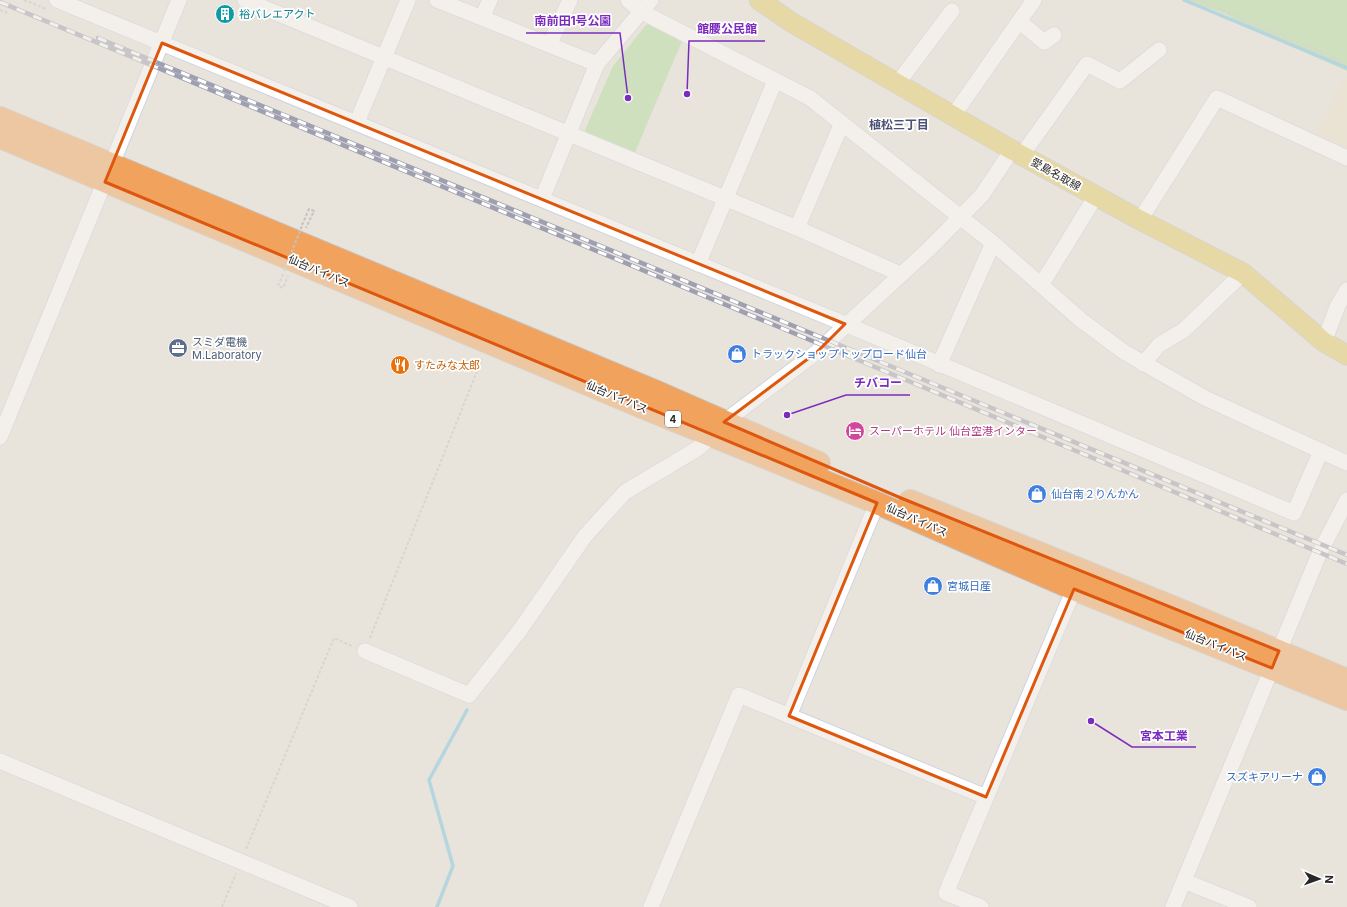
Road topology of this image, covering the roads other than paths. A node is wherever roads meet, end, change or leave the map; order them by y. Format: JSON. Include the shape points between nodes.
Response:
{"nodes":[{"id":1,"x":179,"y":0,"type":"edge"},
{"id":2,"x":245,"y":0,"type":"edge"},
{"id":3,"x":408,"y":0,"type":"edge"},
{"id":4,"x":437,"y":0,"type":"edge"},
{"id":5,"x":490,"y":0,"type":"edge"},
{"id":6,"x":570,"y":0,"type":"edge"},
{"id":7,"x":628,"y":0,"type":"edge"},
{"id":8,"x":758,"y":0,"type":"edge"},
{"id":9,"x":1034,"y":0,"type":"edge"},
{"id":10,"x":55,"y":2,"type":"edge"},
{"id":11,"x":647,"y":6,"type":"edge"},
{"id":12,"x":952,"y":11,"type":"dead end"},
{"id":13,"x":482,"y":18,"type":"junction"},
{"id":14,"x":1019,"y":21,"type":"junction"},
{"id":15,"x":1054,"y":34,"type":"dead end"},
{"id":16,"x":162,"y":43,"type":"junction"},
{"id":17,"x":549,"y":45,"type":"junction"},
{"id":18,"x":1159,"y":50,"type":"dead end"},
{"id":19,"x":385,"y":56,"type":"junction"},
{"id":20,"x":597,"y":64,"type":"junction"},
{"id":21,"x":775,"y":81,"type":"junction"},
{"id":22,"x":897,"y":84,"type":"junction"},
{"id":23,"x":953,"y":116,"type":"junction"},
{"id":24,"x":0,"y":118,"type":"edge"},
{"id":25,"x":357,"y":122,"type":"junction"},
{"id":26,"x":842,"y":123,"type":"junction"},
{"id":27,"x":570,"y":134,"type":"junction"},
{"id":28,"x":0,"y":137,"type":"edge"},
{"id":29,"x":1017,"y":152,"type":"junction"},
{"id":30,"x":1347,"y":158,"type":"edge"},
{"id":31,"x":108,"y":173,"type":"junction"},
{"id":32,"x":1096,"y":196,"type":"junction"},
{"id":33,"x":542,"y":199,"type":"junction"},
{"id":34,"x":726,"y":200,"type":"junction"},
{"id":35,"x":961,"y":218,"type":"junction"},
{"id":36,"x":1140,"y":220,"type":"junction"},
{"id":37,"x":797,"y":228,"type":"junction"},
{"id":38,"x":993,"y":243,"type":"junction"},
{"id":39,"x":698,"y":264,"type":"junction"},
{"id":40,"x":1243,"y":273,"type":"junction"},
{"id":41,"x":900,"y":274,"type":"junction"},
{"id":42,"x":1041,"y":285,"type":"junction"},
{"id":43,"x":1347,"y":290,"type":"edge"},
{"id":44,"x":845,"y":324,"type":"junction"},
{"id":45,"x":1324,"y":342,"type":"junction"},
{"id":46,"x":1347,"y":355,"type":"edge"},
{"id":47,"x":1143,"y":364,"type":"junction"},
{"id":48,"x":939,"y":365,"type":"junction"},
{"id":49,"x":719,"y":429,"type":"junction"},
{"id":50,"x":0,"y":437,"type":"edge"},
{"id":51,"x":1321,"y":451,"type":"junction"},
{"id":52,"x":1347,"y":463,"type":"edge"},
{"id":53,"x":1347,"y":500,"type":"edge"},
{"id":54,"x":877,"y":503,"type":"junction"},
{"id":55,"x":1074,"y":589,"type":"junction"},
{"id":56,"x":365,"y":651,"type":"road end"},
{"id":57,"x":1275,"y":659,"type":"junction"},
{"id":58,"x":1347,"y":680,"type":"edge"},
{"id":59,"x":1347,"y":699,"type":"edge"},
{"id":60,"x":789,"y":716,"type":"junction"},
{"id":61,"x":0,"y":761,"type":"edge"},
{"id":62,"x":986,"y":797,"type":"junction"},
{"id":63,"x":1184,"y":881,"type":"junction"},
{"id":64,"x":350,"y":907,"type":"edge"},
{"id":65,"x":652,"y":907,"type":"edge"},
{"id":66,"x":981,"y":907,"type":"edge"},
{"id":67,"x":1173,"y":907,"type":"edge"},
{"id":68,"x":1249,"y":907,"type":"edge"}],
"edges":[{"from":1,"to":16,"type":"street"},
{"from":2,"to":19,"type":"street"},
{"from":3,"to":19,"type":"street"},
{"from":4,"to":13,"type":"street"},
{"from":5,"to":13,"type":"street"},
{"from":6,"to":17,"type":"street"},
{"from":7,"to":11,"type":"street"},
{"from":8,"to":22,"type":"main road","name":"愛島名取線","via":[[790,22]]},
{"from":9,"to":14,"type":"street"},
{"from":10,"to":16,"type":"street"},
{"from":11,"to":20,"type":"street"},
{"from":11,"to":21,"type":"street"},
{"from":12,"to":22,"type":"street"},
{"from":13,"to":17,"type":"street"},
{"from":14,"to":15,"type":"street","via":[[1044,42]]},
{"from":14,"to":23,"type":"street"},
{"from":16,"to":25,"type":"street"},
{"from":16,"to":31,"type":"street"},
{"from":17,"to":20,"type":"street"},
{"from":18,"to":29,"type":"street","via":[[1120,81],[1087,64]]},
{"from":19,"to":25,"type":"street"},
{"from":19,"to":27,"type":"street"},
{"from":20,"to":27,"type":"street"},
{"from":21,"to":26,"type":"street","via":[[810,98]]},
{"from":21,"to":34,"type":"street"},
{"from":22,"to":23,"type":"main road","name":"愛島名取線"},
{"from":23,"to":29,"type":"main road","name":"愛島名取線"},
{"from":24,"to":31,"type":"highway","name":"仙台バイパス","number":"4"},
{"from":25,"to":33,"type":"street"},
{"from":26,"to":35,"type":"street"},
{"from":26,"to":37,"type":"street"},
{"from":27,"to":33,"type":"street"},
{"from":27,"to":34,"type":"street"},
{"from":28,"to":31,"type":"highway","name":"仙台バイパス","number":"4"},
{"from":29,"to":32,"type":"main road","name":"愛島名取線"},
{"from":29,"to":35,"type":"street"},
{"from":30,"to":36,"type":"street","via":[[1217,98]]},
{"from":31,"to":49,"type":"highway","name":"仙台バイパス","number":"4"},
{"from":31,"to":49,"type":"highway","name":"仙台バイパス","number":"4","via":[[488,343]]},
{"from":31,"to":50,"type":"street"},
{"from":32,"to":36,"type":"main road","name":"愛島名取線"},
{"from":32,"to":42,"type":"street"},
{"from":33,"to":39,"type":"street"},
{"from":34,"to":37,"type":"street"},
{"from":34,"to":39,"type":"street"},
{"from":35,"to":38,"type":"street"},
{"from":35,"to":41,"type":"street"},
{"from":36,"to":40,"type":"main road","name":"愛島名取線"},
{"from":37,"to":41,"type":"street"},
{"from":38,"to":42,"type":"street"},
{"from":38,"to":48,"type":"street"},
{"from":39,"to":44,"type":"street"},
{"from":40,"to":45,"type":"main road","name":"愛島名取線"},
{"from":40,"to":47,"type":"street","via":[[1184,330],[1159,345]]},
{"from":41,"to":44,"type":"street"},
{"from":42,"to":47,"type":"street","via":[[1081,320]]},
{"from":43,"to":45,"type":"street","via":[[1338,305]]},
{"from":44,"to":48,"type":"street"},
{"from":44,"to":49,"type":"street","via":[[817,352]]},
{"from":45,"to":46,"type":"main road","name":"愛島名取線"},
{"from":47,"to":51,"type":"street","via":[[1206,398]]},
{"from":48,"to":51,"type":"street","via":[[1294,513]]},
{"from":49,"to":54,"type":"highway","name":"仙台バイパス","number":"4"},
{"from":49,"to":56,"type":"street","via":[[678,461],[625,492],[585,536],[520,630],[469,695]]},
{"from":49,"to":57,"type":"highway","name":"仙台バイパス","number":"4","via":[[901,498]]},
{"from":51,"to":52,"type":"street"},
{"from":53,"to":57,"type":"street","via":[[1320,552]]},
{"from":54,"to":55,"type":"highway","name":"仙台バイパス","number":"4"},
{"from":54,"to":60,"type":"street"},
{"from":55,"to":57,"type":"highway","name":"仙台バイパス","number":"4"},
{"from":55,"to":62,"type":"street"},
{"from":57,"to":58,"type":"highway","name":"仙台バイパス","number":"4"},
{"from":57,"to":59,"type":"highway","name":"仙台バイパス","number":"4"},
{"from":57,"to":63,"type":"street"},
{"from":60,"to":62,"type":"street"},
{"from":60,"to":65,"type":"street","via":[[739,695]]},
{"from":61,"to":64,"type":"street"},
{"from":62,"to":66,"type":"street","via":[[946,893]]},
{"from":63,"to":67,"type":"street"},
{"from":63,"to":68,"type":"street"}]}
